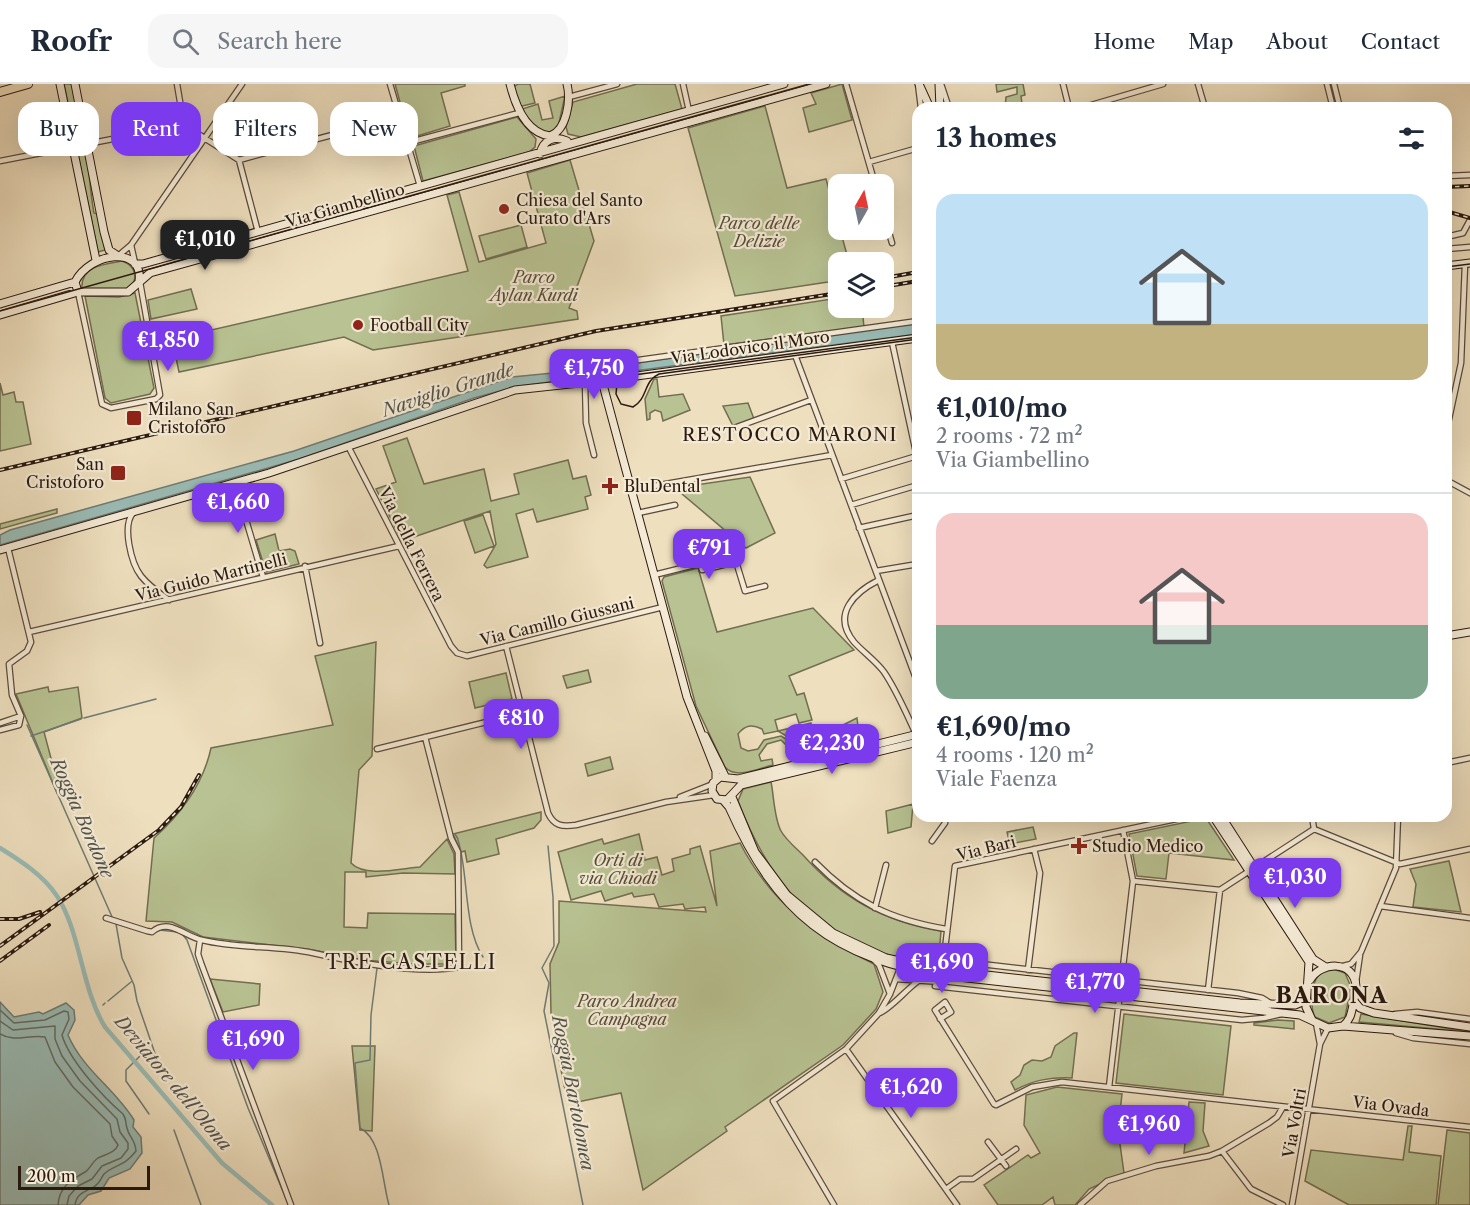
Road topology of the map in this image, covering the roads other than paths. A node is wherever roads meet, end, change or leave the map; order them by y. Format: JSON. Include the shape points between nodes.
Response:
{"nodes":[{"id":1,"x":26,"y":84,"type":"edge"},
{"id":2,"x":60,"y":84,"type":"edge"},
{"id":3,"x":75,"y":84,"type":"edge"},
{"id":4,"x":177,"y":84,"type":"edge"},
{"id":5,"x":242,"y":84,"type":"edge"},
{"id":6,"x":390,"y":84,"type":"edge"},
{"id":7,"x":510,"y":84,"type":"edge"},
{"id":8,"x":567,"y":84,"type":"edge"},
{"id":9,"x":617,"y":84,"type":"edge"},
{"id":10,"x":683,"y":84,"type":"edge"},
{"id":11,"x":784,"y":84,"type":"edge"},
{"id":12,"x":826,"y":84,"type":"edge"},
{"id":13,"x":846,"y":84,"type":"edge"},
{"id":14,"x":918,"y":84,"type":"edge"},
{"id":15,"x":940,"y":84,"type":"edge"},
{"id":16,"x":1063,"y":84,"type":"edge"},
{"id":17,"x":1163,"y":84,"type":"edge"},
{"id":18,"x":1198,"y":84,"type":"edge"},
{"id":19,"x":1327,"y":84,"type":"edge"},
{"id":20,"x":1334,"y":84,"type":"edge"},
{"id":21,"x":0,"y":92,"type":"edge"},
{"id":22,"x":569,"y":98,"type":"junction"},
{"id":23,"x":63,"y":102,"type":"edge"},
{"id":24,"x":78,"y":102,"type":"edge"},
{"id":25,"x":180,"y":102,"type":"edge"},
{"id":26,"x":395,"y":102,"type":"edge"},
{"id":27,"x":920,"y":102,"type":"edge"},
{"id":28,"x":927,"y":102,"type":"edge"},
{"id":29,"x":940,"y":102,"type":"edge"},
{"id":30,"x":947,"y":102,"type":"edge"},
{"id":31,"x":1068,"y":102,"type":"edge"},
{"id":32,"x":1102,"y":102,"type":"edge"},
{"id":33,"x":1203,"y":102,"type":"edge"},
{"id":34,"x":1332,"y":102,"type":"edge"},
{"id":35,"x":1338,"y":102,"type":"edge"},
{"id":36,"x":689,"y":111,"type":"junction"},
{"id":37,"x":519,"y":113,"type":"junction"},
{"id":38,"x":562,"y":125,"type":"junction"},
{"id":39,"x":536,"y":130,"type":"junction"},
{"id":40,"x":201,"y":135,"type":"edge"},
{"id":41,"x":330,"y":136,"type":"edge"},
{"id":42,"x":206,"y":138,"type":"junction"},
{"id":43,"x":418,"y":140,"type":"edge"},
{"id":44,"x":568,"y":142,"type":"junction"},
{"id":45,"x":540,"y":150,"type":"junction"},
{"id":46,"x":912,"y":150,"type":"edge"},
{"id":47,"x":574,"y":154,"type":"junction"},
{"id":48,"x":26,"y":156,"type":"edge"},
{"id":49,"x":74,"y":156,"type":"edge"},
{"id":50,"x":88,"y":156,"type":"edge"},
{"id":51,"x":411,"y":156,"type":"edge"},
{"id":52,"x":239,"y":160,"type":"junction"},
{"id":53,"x":0,"y":161,"type":"edge"},
{"id":54,"x":869,"y":162,"type":"junction"},
{"id":55,"x":541,"y":164,"type":"junction"},
{"id":56,"x":872,"y":174,"type":"edge"},
{"id":57,"x":1470,"y":175,"type":"edge"},
{"id":58,"x":1452,"y":176,"type":"edge"},
{"id":59,"x":420,"y":186,"type":"junction"},
{"id":60,"x":1470,"y":220,"type":"edge"},
{"id":61,"x":258,"y":232,"type":"junction"},
{"id":62,"x":1452,"y":236,"type":"edge"},
{"id":63,"x":891,"y":240,"type":"edge"},
{"id":64,"x":892,"y":243,"type":"dead end"},
{"id":65,"x":131,"y":245,"type":"junction"},
{"id":66,"x":1470,"y":247,"type":"edge"},
{"id":67,"x":1452,"y":248,"type":"edge"},
{"id":68,"x":118,"y":256,"type":"junction"},
{"id":69,"x":96,"y":260,"type":"junction"},
{"id":70,"x":1468,"y":263,"type":"edge"},
{"id":71,"x":135,"y":264,"type":"junction"},
{"id":72,"x":1452,"y":265,"type":"edge"},
{"id":73,"x":139,"y":281,"type":"junction"},
{"id":74,"x":75,"y":282,"type":"junction"},
{"id":75,"x":78,"y":292,"type":"junction"},
{"id":76,"x":0,"y":304,"type":"edge"},
{"id":77,"x":0,"y":315,"type":"edge"},
{"id":78,"x":912,"y":322,"type":"edge"},
{"id":79,"x":912,"y":340,"type":"edge"},
{"id":80,"x":892,"y":342,"type":"junction"},
{"id":81,"x":795,"y":355,"type":"junction"},
{"id":82,"x":610,"y":364,"type":"dead end"},
{"id":83,"x":602,"y":381,"type":"junction"},
{"id":84,"x":585,"y":382,"type":"junction"},
{"id":85,"x":811,"y":400,"type":"junction"},
{"id":86,"x":1452,"y":408,"type":"edge"},
{"id":87,"x":734,"y":428,"type":"dead end"},
{"id":88,"x":912,"y":436,"type":"edge"},
{"id":89,"x":348,"y":446,"type":"junction"},
{"id":90,"x":594,"y":455,"type":"dead end"},
{"id":91,"x":832,"y":455,"type":"junction"},
{"id":92,"x":912,"y":460,"type":"edge"},
{"id":93,"x":841,"y":479,"type":"junction"},
{"id":94,"x":234,"y":483,"type":"junction"},
{"id":95,"x":1452,"y":483,"type":"edge"},
{"id":96,"x":912,"y":487,"type":"edge"},
{"id":97,"x":631,"y":490,"type":"junction"},
{"id":98,"x":1470,"y":493,"type":"edge"},
{"id":99,"x":675,"y":505,"type":"dead end"},
{"id":100,"x":851,"y":506,"type":"junction"},
{"id":101,"x":638,"y":513,"type":"junction"},
{"id":102,"x":128,"y":516,"type":"junction"},
{"id":103,"x":912,"y":516,"type":"edge"},
{"id":104,"x":859,"y":528,"type":"junction"},
{"id":105,"x":8,"y":546,"type":"junction"},
{"id":106,"x":399,"y":546,"type":"junction"},
{"id":107,"x":0,"y":550,"type":"edge"},
{"id":108,"x":912,"y":565,"type":"edge"},
{"id":109,"x":304,"y":566,"type":"junction"},
{"id":110,"x":876,"y":571,"type":"junction"},
{"id":111,"x":654,"y":575,"type":"junction"},
{"id":112,"x":263,"y":577,"type":"junction"},
{"id":113,"x":879,"y":580,"type":"junction"},
{"id":114,"x":765,"y":586,"type":"dead end"},
{"id":115,"x":169,"y":600,"type":"junction"},
{"id":116,"x":663,"y":607,"type":"junction"},
{"id":117,"x":29,"y":632,"type":"junction"},
{"id":118,"x":1470,"y":632,"type":"edge"},
{"id":119,"x":1452,"y":635,"type":"edge"},
{"id":120,"x":320,"y":643,"type":"dead end"},
{"id":121,"x":506,"y":646,"type":"junction"},
{"id":122,"x":457,"y":652,"type":"joint"},
{"id":123,"x":912,"y":668,"type":"edge"},
{"id":124,"x":523,"y":713,"type":"junction"},
{"id":125,"x":21,"y":716,"type":"junction"},
{"id":126,"x":696,"y":721,"type":"junction"},
{"id":127,"x":0,"y":723,"type":"edge"},
{"id":128,"x":912,"y":726,"type":"edge"},
{"id":129,"x":0,"y":730,"type":"edge"},
{"id":130,"x":425,"y":737,"type":"junction"},
{"id":131,"x":912,"y":737,"type":"edge"},
{"id":132,"x":912,"y":737,"type":"edge"},
{"id":133,"x":377,"y":749,"type":"dead end"},
{"id":134,"x":1470,"y":758,"type":"edge"},
{"id":135,"x":1452,"y":762,"type":"edge"},
{"id":136,"x":729,"y":778,"type":"junction"},
{"id":137,"x":714,"y":782,"type":"junction"},
{"id":138,"x":736,"y":789,"type":"junction"},
{"id":139,"x":714,"y":795,"type":"junction"},
{"id":140,"x":732,"y":797,"type":"junction"},
{"id":141,"x":723,"y":800,"type":"junction"},
{"id":142,"x":666,"y":802,"type":"junction"},
{"id":143,"x":945,"y":822,"type":"edge"},
{"id":144,"x":1161,"y":822,"type":"edge"},
{"id":145,"x":1218,"y":822,"type":"edge"},
{"id":146,"x":1225,"y":822,"type":"edge"},
{"id":147,"x":1313,"y":822,"type":"edge"},
{"id":148,"x":1398,"y":822,"type":"edge"},
{"id":149,"x":1314,"y":828,"type":"junction"},
{"id":150,"x":1123,"y":830,"type":"junction"},
{"id":151,"x":932,"y":841,"type":"dead end"},
{"id":152,"x":1034,"y":849,"type":"junction"},
{"id":153,"x":1470,"y":849,"type":"edge"},
{"id":154,"x":815,"y":862,"type":"dead end"},
{"id":155,"x":1397,"y":863,"type":"junction"},
{"id":156,"x":886,"y":865,"type":"dead end"},
{"id":157,"x":1252,"y":868,"type":"junction"},
{"id":158,"x":1133,"y":880,"type":"junction"},
{"id":159,"x":1220,"y":890,"type":"junction"},
{"id":160,"x":1380,"y":906,"type":"junction"},
{"id":161,"x":875,"y":908,"type":"junction"},
{"id":162,"x":106,"y":918,"type":"dead end"},
{"id":163,"x":1470,"y":918,"type":"edge"},
{"id":164,"x":946,"y":929,"type":"junction"},
{"id":165,"x":200,"y":940,"type":"junction"},
{"id":166,"x":1361,"y":952,"type":"junction"},
{"id":167,"x":872,"y":959,"type":"junction"},
{"id":168,"x":943,"y":959,"type":"junction"},
{"id":169,"x":902,"y":966,"type":"junction"},
{"id":170,"x":1324,"y":966,"type":"junction"},
{"id":171,"x":1340,"y":967,"type":"junction"},
{"id":172,"x":1028,"y":970,"type":"junction"},
{"id":173,"x":942,"y":973,"type":"junction"},
{"id":174,"x":896,"y":979,"type":"junction"},
{"id":175,"x":1310,"y":980,"type":"junction"},
{"id":176,"x":1122,"y":981,"type":"junction"},
{"id":177,"x":917,"y":982,"type":"junction"},
{"id":178,"x":1356,"y":985,"type":"junction"},
{"id":179,"x":1208,"y":990,"type":"junction"},
{"id":180,"x":901,"y":993,"type":"junction"},
{"id":181,"x":1120,"y":993,"type":"junction"},
{"id":182,"x":890,"y":994,"type":"junction"},
{"id":183,"x":1307,"y":1000,"type":"junction"},
{"id":184,"x":1354,"y":1001,"type":"junction"},
{"id":185,"x":1270,"y":1003,"type":"junction"},
{"id":186,"x":1119,"y":1005,"type":"junction"},
{"id":187,"x":879,"y":1013,"type":"junction"},
{"id":188,"x":1282,"y":1013,"type":"junction"},
{"id":189,"x":1383,"y":1015,"type":"junction"},
{"id":190,"x":1470,"y":1018,"type":"edge"},
{"id":191,"x":940,"y":1019,"type":"dead end"},
{"id":192,"x":1315,"y":1022,"type":"junction"},
{"id":193,"x":1342,"y":1026,"type":"junction"},
{"id":194,"x":1470,"y":1027,"type":"edge"},
{"id":195,"x":1328,"y":1028,"type":"junction"},
{"id":196,"x":1385,"y":1029,"type":"junction"},
{"id":197,"x":1470,"y":1036,"type":"edge"},
{"id":198,"x":1320,"y":1044,"type":"junction"},
{"id":199,"x":1470,"y":1044,"type":"edge"},
{"id":200,"x":846,"y":1049,"type":"junction"},
{"id":201,"x":1109,"y":1087,"type":"junction"},
{"id":202,"x":1283,"y":1107,"type":"junction"},
{"id":203,"x":1308,"y":1109,"type":"junction"},
{"id":204,"x":1470,"y":1127,"type":"edge"},
{"id":205,"x":988,"y":1142,"type":"dead end"},
{"id":206,"x":1016,"y":1149,"type":"dead end"},
{"id":207,"x":1222,"y":1151,"type":"junction"},
{"id":208,"x":1001,"y":1159,"type":"junction"},
{"id":209,"x":1006,"y":1166,"type":"dead end"},
{"id":210,"x":946,"y":1189,"type":"junction"},
{"id":211,"x":291,"y":1205,"type":"edge"},
{"id":212,"x":834,"y":1205,"type":"edge"},
{"id":213,"x":957,"y":1205,"type":"edge"},
{"id":214,"x":1080,"y":1205,"type":"edge"},
{"id":215,"x":1283,"y":1205,"type":"edge"},
{"id":216,"x":1292,"y":1205,"type":"edge"}],
"edges":[{"from":1,"to":21,"type":"main road"},
{"from":2,"to":23,"type":"street"},
{"from":3,"to":24,"type":"street"},
{"from":4,"to":25,"type":"street"},
{"from":5,"to":42,"type":"street"},
{"from":6,"to":26,"type":"street"},
{"from":7,"to":37,"type":"street"},
{"from":8,"to":22,"type":"street"},
{"from":9,"to":22,"type":"street"},
{"from":10,"to":36,"type":"street"},
{"from":11,"to":36,"type":"street"},
{"from":12,"to":47,"type":"street","name":"Via Giambellino"},
{"from":13,"to":54,"type":"street"},
{"from":14,"to":27,"type":"street"},
{"from":14,"to":28,"type":"street"},
{"from":15,"to":29,"type":"street"},
{"from":15,"to":30,"type":"street"},
{"from":16,"to":31,"type":"street"},
{"from":17,"to":32,"type":"street"},
{"from":18,"to":33,"type":"street"},
{"from":19,"to":34,"type":"street"},
{"from":20,"to":35,"type":"street"},
{"from":22,"to":38,"type":"street"},
{"from":36,"to":44,"type":"street","name":"Via Giambellino"},
{"from":37,"to":39,"type":"street"},
{"from":37,"to":43,"type":"street"},
{"from":38,"to":39,"type":"street","via":[[550,136]]},
{"from":38,"to":44,"type":"street"},
{"from":39,"to":45,"type":"street"},
{"from":40,"to":42,"type":"street"},
{"from":41,"to":52,"type":"street"},
{"from":42,"to":52,"type":"street"},
{"from":42,"to":65,"type":"street"},
{"from":44,"to":45,"type":"street","name":"Via Giambellino","via":[[552,139]]},
{"from":44,"to":47,"type":"street"},
{"from":45,"to":55,"type":"street"},
{"from":45,"to":59,"type":"street","name":"Via Giambellino"},
{"from":46,"to":54,"type":"street"},
{"from":47,"to":55,"type":"street","name":"Via Giambellino"},
{"from":48,"to":53,"type":"street"},
{"from":49,"to":69,"type":"street"},
{"from":50,"to":68,"type":"street","via":[[104,232],[110,250]]},
{"from":51,"to":59,"type":"street"},
{"from":52,"to":61,"type":"street"},
{"from":54,"to":56,"type":"street"},
{"from":55,"to":73,"type":"street","name":"Via Giambellino","via":[[150,273]]},
{"from":57,"to":58,"type":"street"},
{"from":59,"to":61,"type":"street","name":"Via Giambellino"},
{"from":60,"to":62,"type":"street","via":[[1463,233]]},
{"from":61,"to":71,"type":"street","name":"Via Giambellino"},
{"from":63,"to":64,"type":"street"},
{"from":65,"to":68,"type":"street"},
{"from":65,"to":71,"type":"street"},
{"from":66,"to":67,"type":"street"},
{"from":68,"to":69,"type":"street"},
{"from":68,"to":71,"type":"street"},
{"from":69,"to":74,"type":"street","via":[[83,269]]},
{"from":70,"to":72,"type":"street"},
{"from":70,"to":86,"type":"street","via":[[1465,355]]},
{"from":71,"to":73,"type":"street","via":[[140,270]]},
{"from":73,"to":75,"type":"street","name":"Via Giambellino","via":[[123,293]]},
{"from":73,"to":75,"type":"street","via":[[160,395],[111,408],[102,404]]},
{"from":74,"to":75,"type":"street"},
{"from":74,"to":76,"type":"street"},
{"from":75,"to":77,"type":"street","name":"Via Giambellino"},
{"from":78,"to":82,"type":"street"},
{"from":79,"to":80,"type":"street","name":"Via Lodovico il Moro"},
{"from":80,"to":81,"type":"street","name":"Via Lodovico il Moro"},
{"from":80,"to":88,"type":"street"},
{"from":81,"to":83,"type":"street","name":"Via Lodovico il Moro"},
{"from":81,"to":85,"type":"street"},
{"from":83,"to":84,"type":"street","name":"Via Lodovico il Moro"},
{"from":83,"to":97,"type":"street"},
{"from":84,"to":89,"type":"street","name":"Via Lodovico il Moro","via":[[515,390]]},
{"from":84,"to":90,"type":"street","via":[[586,423]]},
{"from":85,"to":87,"type":"street"},
{"from":85,"to":91,"type":"street"},
{"from":89,"to":94,"type":"street","name":"Via Lodovico il Moro"},
{"from":89,"to":106,"type":"street","name":"Via della Ferrera"},
{"from":91,"to":93,"type":"street"},
{"from":91,"to":97,"type":"street"},
{"from":92,"to":93,"type":"street"},
{"from":93,"to":100,"type":"street"},
{"from":94,"to":102,"type":"street","name":"Via Lodovico il Moro"},
{"from":94,"to":112,"type":"street"},
{"from":95,"to":98,"type":"street"},
{"from":96,"to":100,"type":"street"},
{"from":97,"to":101,"type":"street"},
{"from":99,"to":101,"type":"street"},
{"from":100,"to":104,"type":"street"},
{"from":101,"to":111,"type":"street"},
{"from":102,"to":105,"type":"street","name":"Via Lodovico il Moro"},
{"from":102,"to":115,"type":"street","via":[[136,568]]},
{"from":103,"to":104,"type":"street"},
{"from":104,"to":110,"type":"street"},
{"from":105,"to":107,"type":"street","name":"Via Lodovico il Moro"},
{"from":105,"to":117,"type":"street"},
{"from":106,"to":109,"type":"street","name":"Via Guido Martinelli"},
{"from":106,"to":122,"type":"street","name":"Via della Ferrera"},
{"from":108,"to":110,"type":"street"},
{"from":109,"to":112,"type":"street","name":"Via Guido Martinelli"},
{"from":109,"to":120,"type":"street"},
{"from":110,"to":113,"type":"street"},
{"from":111,"to":114,"type":"street","via":[[734,555],[745,591]]},
{"from":111,"to":116,"type":"street"},
{"from":112,"to":115,"type":"street","name":"Via Guido Martinelli"},
{"from":113,"to":123,"type":"street"},
{"from":113,"to":128,"type":"street","via":[[853,597],[846,623],[852,639],[877,662],[890,681]]},
{"from":115,"to":117,"type":"street","name":"Via Guido Martinelli"},
{"from":116,"to":121,"type":"street","name":"Via Camillo Giussani"},
{"from":116,"to":126,"type":"street"},
{"from":117,"to":125,"type":"street","via":[[30,647],[9,664],[12,695]]},
{"from":118,"to":119,"type":"street"},
{"from":121,"to":122,"type":"street","name":"Via Camillo Giussani","via":[[467,656]]},
{"from":121,"to":124,"type":"street"},
{"from":124,"to":130,"type":"street"},
{"from":124,"to":142,"type":"street","via":[[549,814],[558,825],[576,825]]},
{"from":125,"to":127,"type":"street"},
{"from":125,"to":129,"type":"street","via":[[19,725]]},
{"from":126,"to":136,"type":"street"},
{"from":126,"to":137,"type":"street","via":[[716,771]]},
{"from":130,"to":133,"type":"street"},
{"from":130,"to":165,"type":"street","via":[[458,852],[459,967],[364,964],[314,953]]},
{"from":131,"to":136,"type":"street"},
{"from":132,"to":138,"type":"street"},
{"from":134,"to":135,"type":"street"},
{"from":136,"to":137,"type":"street"},
{"from":136,"to":138,"type":"street"},
{"from":137,"to":139,"type":"street"},
{"from":137,"to":142,"type":"street"},
{"from":138,"to":140,"type":"street"},
{"from":139,"to":141,"type":"street"},
{"from":139,"to":142,"type":"street"},
{"from":140,"to":141,"type":"street"},
{"from":140,"to":169,"type":"street","via":[[755,852],[791,899],[844,940]]},
{"from":141,"to":167,"type":"street","via":[[754,860],[779,894],[821,931]]},
{"from":143,"to":151,"type":"street"},
{"from":144,"to":150,"type":"street","name":"Via Bari"},
{"from":145,"to":157,"type":"street"},
{"from":146,"to":157,"type":"street"},
{"from":147,"to":149,"type":"street"},
{"from":148,"to":155,"type":"street"},
{"from":149,"to":155,"type":"street"},
{"from":149,"to":157,"type":"street"},
{"from":150,"to":152,"type":"street","name":"Via Bari"},
{"from":150,"to":158,"type":"street"},
{"from":152,"to":164,"type":"street","name":"Via Bari","via":[[954,867]]},
{"from":152,"to":172,"type":"street","via":[[1040,873]]},
{"from":153,"to":155,"type":"street"},
{"from":154,"to":161,"type":"street","via":[[840,887]]},
{"from":155,"to":160,"type":"street"},
{"from":156,"to":161,"type":"street"},
{"from":157,"to":159,"type":"street"},
{"from":157,"to":170,"type":"street","via":[[1313,959]]},
{"from":157,"to":175,"type":"street","via":[[1309,962]]},
{"from":158,"to":159,"type":"street"},
{"from":158,"to":176,"type":"street"},
{"from":159,"to":179,"type":"street"},
{"from":160,"to":163,"type":"street"},
{"from":160,"to":166,"type":"street"},
{"from":161,"to":164,"type":"street","via":[[902,921]]},
{"from":162,"to":165,"type":"street","via":[[152,932],[160,926],[174,928]]},
{"from":164,"to":168,"type":"street","name":"Via Bari"},
{"from":165,"to":211,"type":"street","via":[[201,963]]},
{"from":166,"to":171,"type":"street","via":[[1352,964]]},
{"from":166,"to":178,"type":"street"},
{"from":167,"to":169,"type":"street"},
{"from":167,"to":182,"type":"street","via":[[879,965]]},
{"from":168,"to":169,"type":"street","via":[[910,954]]},
{"from":168,"to":172,"type":"street"},
{"from":168,"to":173,"type":"street","name":"Via Bari"},
{"from":169,"to":173,"type":"street"},
{"from":169,"to":174,"type":"street"},
{"from":170,"to":171,"type":"street"},
{"from":170,"to":175,"type":"street"},
{"from":171,"to":178,"type":"street","via":[[1350,973]]},
{"from":172,"to":176,"type":"street"},
{"from":173,"to":177,"type":"street","via":[[939,983]]},
{"from":173,"to":181,"type":"street"},
{"from":174,"to":177,"type":"street"},
{"from":174,"to":182,"type":"street"},
{"from":175,"to":183,"type":"street"},
{"from":176,"to":179,"type":"street"},
{"from":176,"to":181,"type":"street"},
{"from":177,"to":180,"type":"street"},
{"from":177,"to":186,"type":"street"},
{"from":178,"to":184,"type":"street"},
{"from":179,"to":185,"type":"street","via":[[1252,995]]},
{"from":180,"to":182,"type":"street"},
{"from":180,"to":187,"type":"street"},
{"from":181,"to":185,"type":"street"},
{"from":181,"to":186,"type":"street"},
{"from":181,"to":188,"type":"street"},
{"from":182,"to":187,"type":"street"},
{"from":183,"to":185,"type":"street","via":[[1295,1005]]},
{"from":183,"to":192,"type":"street","via":[[1308,1012]]},
{"from":184,"to":189,"type":"street","via":[[1366,1011]]},
{"from":184,"to":193,"type":"street","via":[[1351,1016]]},
{"from":186,"to":188,"type":"street","via":[[1242,1020]]},
{"from":186,"to":201,"type":"street"},
{"from":187,"to":200,"type":"street"},
{"from":188,"to":192,"type":"street"},
{"from":189,"to":190,"type":"street","via":[[1417,1012]]},
{"from":189,"to":194,"type":"street"},
{"from":191,"to":201,"type":"street","name":"Via Ovada","via":[[996,1105],[1048,1083]]},
{"from":192,"to":195,"type":"street"},
{"from":192,"to":198,"type":"street","name":"Via Voltri"},
{"from":193,"to":195,"type":"street"},
{"from":193,"to":196,"type":"street"},
{"from":195,"to":198,"type":"street","name":"Via Voltri"},
{"from":196,"to":197,"type":"street"},
{"from":196,"to":199,"type":"street","via":[[1413,1038]]},
{"from":198,"to":203,"type":"street","name":"Via Voltri"},
{"from":200,"to":210,"type":"street"},
{"from":200,"to":212,"type":"street","via":[[773,1101]]},
{"from":201,"to":202,"type":"street","name":"Via Ovada"},
{"from":202,"to":203,"type":"street","name":"Via Ovada"},
{"from":202,"to":207,"type":"street","via":[[1269,1123]]},
{"from":203,"to":204,"type":"street","name":"Via Ovada"},
{"from":203,"to":216,"type":"street","name":"Via Voltri"},
{"from":205,"to":208,"type":"street"},
{"from":206,"to":208,"type":"street"},
{"from":207,"to":214,"type":"street","via":[[1107,1181]]},
{"from":207,"to":215,"type":"street","via":[[1251,1189]]},
{"from":208,"to":209,"type":"street"},
{"from":208,"to":210,"type":"street","via":[[973,1179],[960,1179]]},
{"from":210,"to":213,"type":"street"}]}
